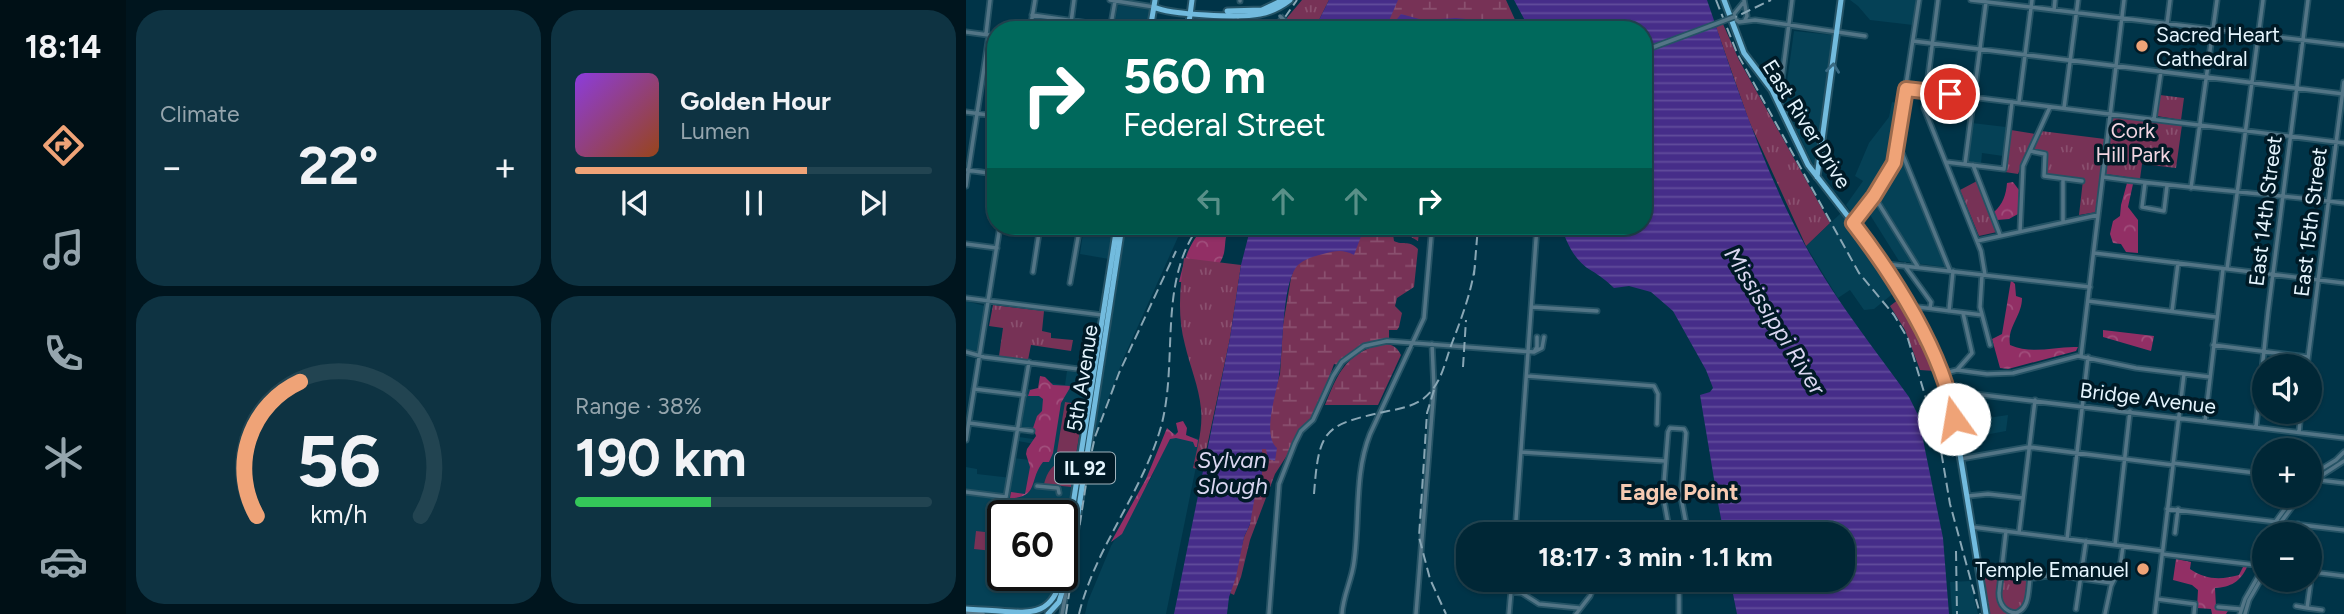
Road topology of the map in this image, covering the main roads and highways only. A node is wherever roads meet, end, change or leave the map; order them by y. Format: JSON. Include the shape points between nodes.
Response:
{"nodes":[{"id":1,"x":1192,"y":0,"type":"edge"},
{"id":2,"x":1283,"y":0,"type":"edge"},
{"id":3,"x":1290,"y":0,"type":"edge"},
{"id":4,"x":1724,"y":0,"type":"edge"},
{"id":5,"x":1841,"y":0,"type":"edge"},
{"id":6,"x":1155,"y":4,"type":"edge"},
{"id":7,"x":1275,"y":7,"type":"junction"},
{"id":8,"x":1190,"y":11,"type":"junction"},
{"id":9,"x":1189,"y":21,"type":"edge"},
{"id":10,"x":1817,"y":177,"type":"junction"},
{"id":11,"x":1118,"y":235,"type":"edge"},
{"id":12,"x":1097,"y":371,"type":"junction"},
{"id":13,"x":1075,"y":500,"type":"edge"},
{"id":14,"x":1057,"y":591,"type":"edge"},
{"id":15,"x":966,"y":610,"type":"edge"},
{"id":16,"x":995,"y":612,"type":"edge"},
{"id":17,"x":1048,"y":614,"type":"edge"},
{"id":18,"x":1986,"y":614,"type":"edge"}],
"edges":[{"from":1,"to":8,"type":"main road"},
{"from":2,"to":7,"type":"main road"},
{"from":3,"to":7,"type":"main road"},
{"from":4,"to":10,"type":"main road","name":"East River Drive","via":[[1744,53],[1767,83]]},
{"from":10,"to":5,"type":"main road","one_way":true},
{"from":6,"to":8,"type":"main road"},
{"from":7,"to":8,"type":"main road","via":[[1253,15]]},
{"from":8,"to":9,"type":"main road"},
{"from":10,"to":18,"type":"main road","name":"East River Drive","via":[[1911,309],[1949,391]]},
{"from":11,"to":12,"type":"main road","name":"5th Avenue","number":"IL 92"},
{"from":12,"to":13,"type":"main road","name":"5th Avenue","number":"IL 92"},
{"from":12,"to":17,"type":"main road","name":"5th Avenue","number":"IL 92","via":[[1069,566],[1059,602]]},
{"from":14,"to":16,"type":"main road","name":"5th Avenue","number":"IL 92","via":[[1046,606],[1028,614]]},
{"from":15,"to":16,"type":"main road","number":"IL 92"}]}
